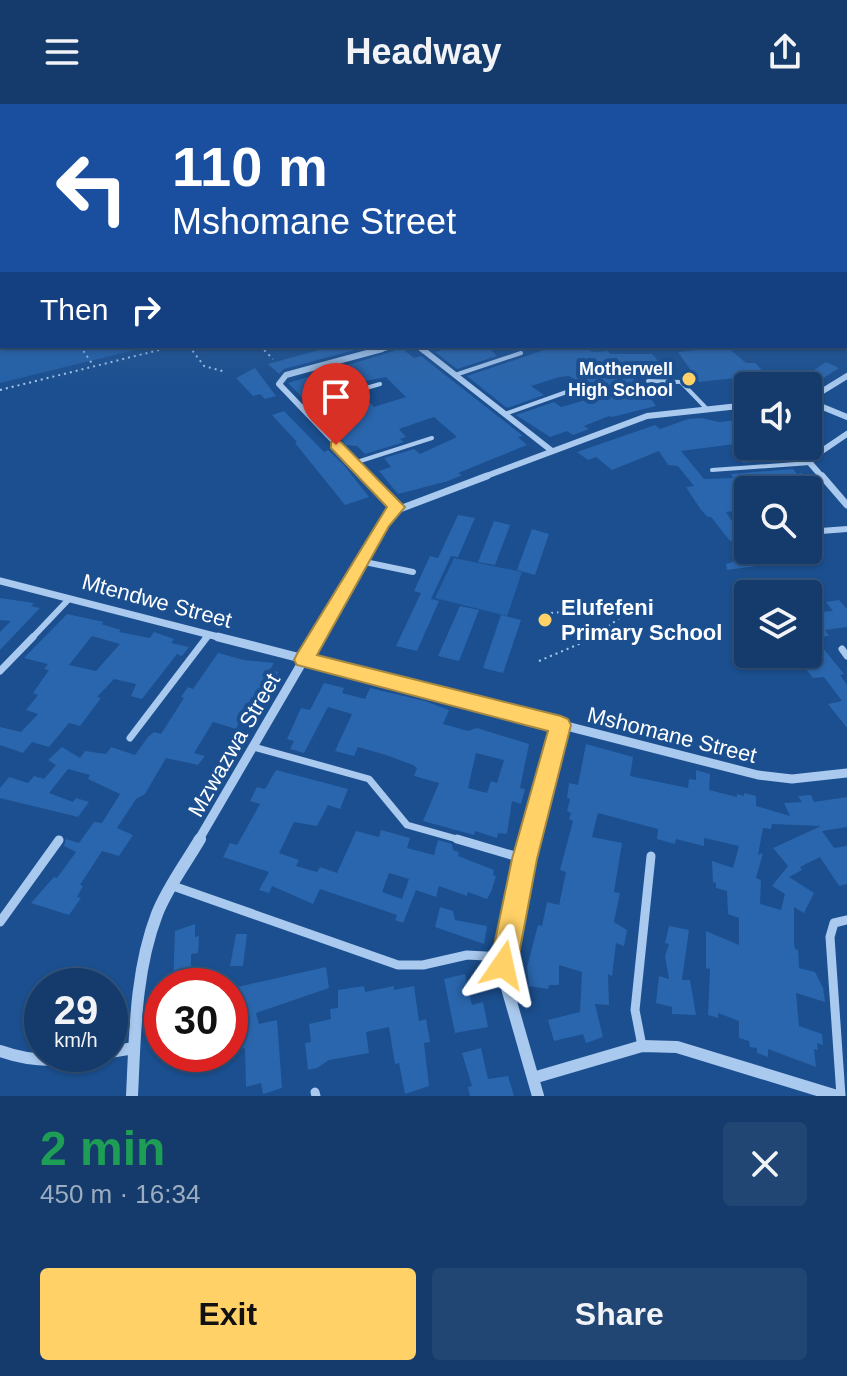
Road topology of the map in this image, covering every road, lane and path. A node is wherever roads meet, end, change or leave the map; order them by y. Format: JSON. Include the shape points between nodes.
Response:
{"nodes":[{"id":1,"x":81,"y":348,"type":"edge"},
{"id":2,"x":167,"y":348,"type":"edge"},
{"id":3,"x":190,"y":348,"type":"edge"},
{"id":4,"x":262,"y":348,"type":"edge"},
{"id":5,"x":386,"y":348,"type":"edge"},
{"id":6,"x":421,"y":348,"type":"edge"},
{"id":7,"x":521,"y":353,"type":"dead end"},
{"id":8,"x":273,"y":359,"type":"dead end"},
{"id":9,"x":94,"y":366,"type":"junction"},
{"id":10,"x":226,"y":372,"type":"dead end"},
{"id":11,"x":455,"y":375,"type":"junction"},
{"id":12,"x":846,"y":377,"type":"edge"},
{"id":13,"x":648,"y":381,"type":"dead end"},
{"id":14,"x":380,"y":384,"type":"dead end"},
{"id":15,"x":575,"y":389,"type":"dead end"},
{"id":16,"x":0,"y":390,"type":"edge"},
{"id":17,"x":822,"y":392,"type":"edge"},
{"id":18,"x":734,"y":406,"type":"edge"},
{"id":19,"x":300,"y":407,"type":"junction"},
{"id":20,"x":822,"y":407,"type":"edge"},
{"id":21,"x":706,"y":408,"type":"junction"},
{"id":22,"x":505,"y":414,"type":"junction"},
{"id":23,"x":847,"y":417,"type":"edge"},
{"id":24,"x":847,"y":434,"type":"edge"},
{"id":25,"x":432,"y":438,"type":"dead end"},
{"id":26,"x":552,"y":451,"type":"junction"},
{"id":27,"x":354,"y":463,"type":"junction"},
{"id":28,"x":810,"y":463,"type":"junction"},
{"id":29,"x":712,"y":470,"type":"dead end"},
{"id":30,"x":847,"y":505,"type":"edge"},
{"id":31,"x":397,"y":507,"type":"junction"},
{"id":32,"x":847,"y":529,"type":"edge"},
{"id":33,"x":822,"y":531,"type":"edge"},
{"id":34,"x":360,"y":561,"type":"junction"},
{"id":35,"x":413,"y":572,"type":"dead end"},
{"id":36,"x":0,"y":581,"type":"edge"},
{"id":37,"x":69,"y":599,"type":"junction"},
{"id":38,"x":551,"y":613,"type":"dead end"},
{"id":39,"x":208,"y":635,"type":"junction"},
{"id":40,"x":842,"y":649,"type":"dead end"},
{"id":41,"x":847,"y":656,"type":"edge"},
{"id":42,"x":304,"y":660,"type":"junction"},
{"id":43,"x":539,"y":661,"type":"dead end"},
{"id":44,"x":0,"y":671,"type":"edge"},
{"id":45,"x":561,"y":725,"type":"junction"},
{"id":46,"x":130,"y":738,"type":"dead end"},
{"id":47,"x":254,"y":747,"type":"junction"},
{"id":48,"x":847,"y":773,"type":"edge"},
{"id":49,"x":59,"y":840,"type":"dead end"},
{"id":50,"x":651,"y":856,"type":"dead end"},
{"id":51,"x":525,"y":859,"type":"junction"},
{"id":52,"x":173,"y":886,"type":"junction"},
{"id":53,"x":847,"y":920,"type":"edge"},
{"id":54,"x":0,"y":922,"type":"edge"},
{"id":55,"x":504,"y":957,"type":"junction"},
{"id":56,"x":642,"y":1046,"type":"junction"},
{"id":57,"x":134,"y":1048,"type":"junction"},
{"id":58,"x":128,"y":1049,"type":"edge"},
{"id":59,"x":0,"y":1051,"type":"edge"},
{"id":60,"x":24,"y":1059,"type":"edge"},
{"id":61,"x":533,"y":1078,"type":"junction"},
{"id":62,"x":132,"y":1096,"type":"edge"},
{"id":63,"x":538,"y":1096,"type":"edge"},
{"id":64,"x":839,"y":1096,"type":"edge"}],
"edges":[{"from":1,"to":9,"type":"path"},
{"from":2,"to":9,"type":"path"},
{"from":3,"to":10,"type":"path","via":[[204,366]]},
{"from":4,"to":8,"type":"path"},
{"from":5,"to":19,"type":"street","via":[[282,377],[279,384]]},
{"from":6,"to":11,"type":"street"},
{"from":7,"to":11,"type":"lane"},
{"from":9,"to":16,"type":"path"},
{"from":11,"to":22,"type":"street"},
{"from":12,"to":17,"type":"street"},
{"from":13,"to":21,"type":"lane","via":[[681,382]]},
{"from":14,"to":19,"type":"lane"},
{"from":15,"to":22,"type":"lane"},
{"from":18,"to":21,"type":"street"},
{"from":19,"to":27,"type":"street"},
{"from":20,"to":23,"type":"street"},
{"from":21,"to":26,"type":"street","via":[[647,416]]},
{"from":22,"to":26,"type":"street"},
{"from":24,"to":28,"type":"street"},
{"from":25,"to":27,"type":"lane"},
{"from":26,"to":31,"type":"street"},
{"from":27,"to":31,"type":"street"},
{"from":28,"to":29,"type":"lane"},
{"from":28,"to":30,"type":"street"},
{"from":31,"to":34,"type":"street","name":"Mzwazwa Street"},
{"from":32,"to":33,"type":"lane"},
{"from":34,"to":35,"type":"lane"},
{"from":34,"to":42,"type":"street","name":"Mzwazwa Street"},
{"from":36,"to":37,"type":"street","name":"Mtendwe Street"},
{"from":37,"to":39,"type":"street","name":"Mtendwe Street"},
{"from":37,"to":44,"type":"lane"},
{"from":38,"to":43,"type":"path","via":[[637,605],[629,617],[608,629]]},
{"from":39,"to":42,"type":"street","name":"Mtendwe Street"},
{"from":39,"to":46,"type":"lane"},
{"from":40,"to":41,"type":"lane"},
{"from":42,"to":45,"type":"street","name":"Mshomane Street"},
{"from":42,"to":47,"type":"street","name":"Mzwazwa Street"},
{"from":45,"to":48,"type":"street","name":"Mshomane Street","via":[[772,778]]},
{"from":45,"to":51,"type":"street"},
{"from":47,"to":51,"type":"lane","via":[[369,779],[407,825]]},
{"from":47,"to":52,"type":"street","name":"Mzwazwa Street"},
{"from":49,"to":54,"type":"lane"},
{"from":50,"to":56,"type":"lane","via":[[635,1010]]},
{"from":51,"to":55,"type":"street"},
{"from":52,"to":55,"type":"lane","via":[[398,965],[467,955]]},
{"from":52,"to":57,"type":"street","name":"Mzwazwa Street","via":[[146,943]]},
{"from":53,"to":64,"type":"lane","via":[[834,923],[830,937]]},
{"from":55,"to":61,"type":"street","via":[[507,988]]},
{"from":56,"to":61,"type":"street"},
{"from":56,"to":64,"type":"street","via":[[677,1047]]},
{"from":57,"to":58,"type":"street"},
{"from":57,"to":62,"type":"street","name":"Mzwazwa Street"},
{"from":59,"to":60,"type":"street"},
{"from":61,"to":63,"type":"street"}]}
